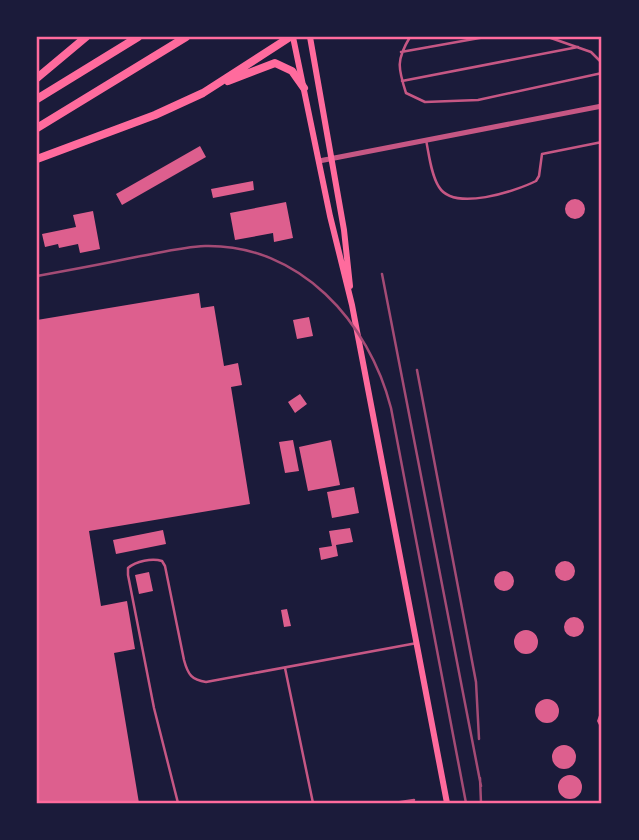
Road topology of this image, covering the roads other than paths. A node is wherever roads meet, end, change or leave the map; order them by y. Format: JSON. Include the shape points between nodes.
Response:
{"nodes":[{"id":1,"x":86,"y":37,"type":"edge"},
{"id":2,"x":138,"y":37,"type":"edge"},
{"id":3,"x":186,"y":37,"type":"edge"},
{"id":4,"x":292,"y":37,"type":"edge"},
{"id":5,"x":310,"y":37,"type":"edge"},
{"id":6,"x":410,"y":37,"type":"edge"},
{"id":7,"x":485,"y":37,"type":"edge"},
{"id":8,"x":548,"y":37,"type":"edge"},
{"id":9,"x":578,"y":47,"type":"junction"},
{"id":10,"x":401,"y":52,"type":"junction"},
{"id":11,"x":602,"y":63,"type":"edge"},
{"id":12,"x":602,"y":73,"type":"edge"},
{"id":13,"x":37,"y":78,"type":"edge"},
{"id":14,"x":402,"y":81,"type":"junction"},
{"id":15,"x":304,"y":88,"type":"junction"},
{"id":16,"x":203,"y":93,"type":"junction"},
{"id":17,"x":37,"y":99,"type":"edge"},
{"id":18,"x":602,"y":106,"type":"edge"},
{"id":19,"x":37,"y":128,"type":"edge"},
{"id":20,"x":426,"y":140,"type":"junction"},
{"id":21,"x":602,"y":142,"type":"edge"},
{"id":22,"x":37,"y":159,"type":"edge"},
{"id":23,"x":332,"y":159,"type":"junction"},
{"id":24,"x":319,"y":161,"type":"junction"},
{"id":25,"x":352,"y":305,"type":"junction"},
{"id":26,"x":417,"y":643,"type":"junction"},
{"id":27,"x":285,"y":667,"type":"junction"},
{"id":28,"x":414,"y":800,"type":"dead end"},
{"id":29,"x":177,"y":803,"type":"edge"},
{"id":30,"x":313,"y":803,"type":"edge"},
{"id":31,"x":394,"y":803,"type":"edge"},
{"id":32,"x":447,"y":803,"type":"edge"}],
"edges":[{"from":1,"to":13,"type":"highway"},
{"from":2,"to":17,"type":"highway"},
{"from":3,"to":19,"type":"highway"},
{"from":4,"to":15,"type":"main road"},
{"from":4,"to":16,"type":"highway"},
{"from":5,"to":23,"type":"main road"},
{"from":6,"to":10,"type":"lane"},
{"from":7,"to":10,"type":"lane"},
{"from":8,"to":9,"type":"lane"},
{"from":9,"to":11,"type":"lane"},
{"from":9,"to":14,"type":"lane"},
{"from":10,"to":14,"type":"lane"},
{"from":12,"to":14,"type":"lane","via":[[478,100],[425,102],[406,93]]},
{"from":15,"to":16,"type":"highway","via":[[292,71],[275,63]]},
{"from":15,"to":24,"type":"main road"},
{"from":16,"to":22,"type":"highway","via":[[155,116]]},
{"from":18,"to":20,"type":"street"},
{"from":20,"to":21,"type":"lane","via":[[440,190],[463,200],[536,181],[542,154]]},
{"from":20,"to":23,"type":"street"},
{"from":23,"to":24,"type":"street"},
{"from":23,"to":25,"type":"main road"},
{"from":24,"to":25,"type":"main road"},
{"from":25,"to":26,"type":"main road"},
{"from":26,"to":27,"type":"lane"},
{"from":26,"to":32,"type":"main road"},
{"from":27,"to":29,"type":"lane","via":[[206,682],[194,680],[187,672],[162,561],[128,568],[153,708]]},
{"from":27,"to":30,"type":"lane"},
{"from":28,"to":31,"type":"lane"}]}
